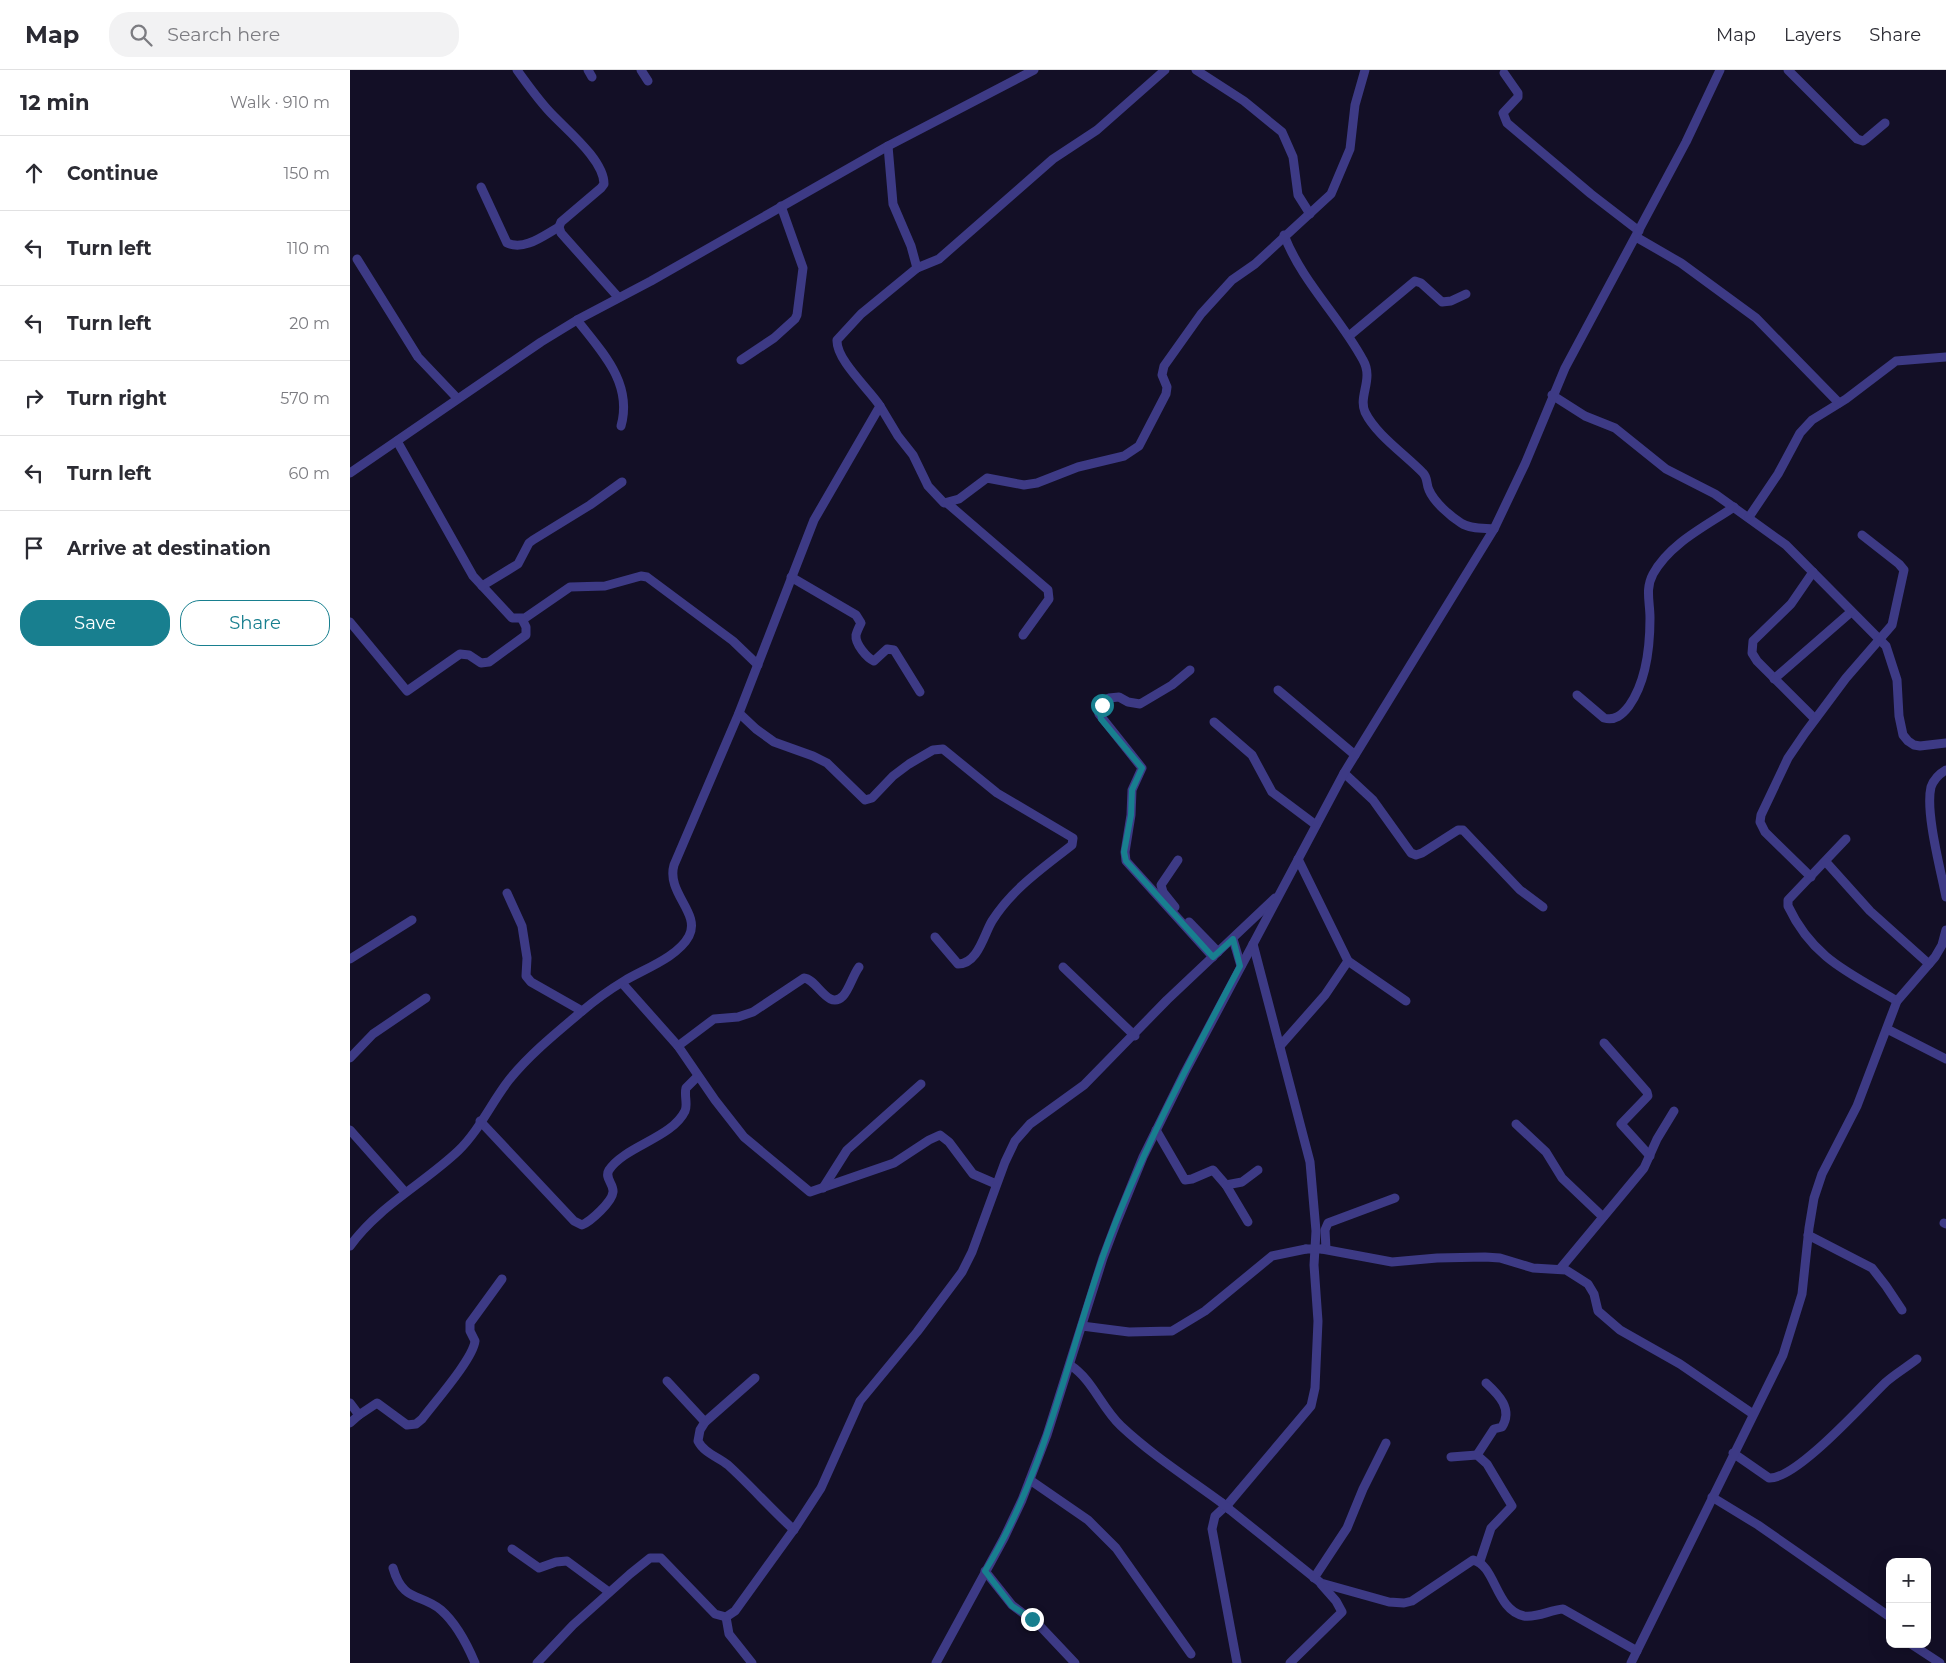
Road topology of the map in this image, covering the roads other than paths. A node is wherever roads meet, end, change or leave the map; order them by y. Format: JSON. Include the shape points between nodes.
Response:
{"nodes":[{"id":1,"x":517,"y":70,"type":"edge"},
{"id":2,"x":641,"y":70,"type":"edge"},
{"id":3,"x":1034,"y":70,"type":"edge"},
{"id":4,"x":1164,"y":70,"type":"edge"},
{"id":5,"x":1196,"y":70,"type":"edge"},
{"id":6,"x":1365,"y":70,"type":"edge"},
{"id":7,"x":1720,"y":70,"type":"edge"},
{"id":8,"x":1788,"y":70,"type":"edge"},
{"id":9,"x":1504,"y":73,"type":"dead end"},
{"id":10,"x":648,"y":81,"type":"dead end"},
{"id":11,"x":1885,"y":123,"type":"dead end"},
{"id":12,"x":888,"y":146,"type":"junction"},
{"id":13,"x":481,"y":187,"type":"dead end"},
{"id":14,"x":781,"y":206,"type":"junction"},
{"id":15,"x":1310,"y":214,"type":"junction"},
{"id":16,"x":559,"y":227,"type":"junction"},
{"id":17,"x":1637,"y":234,"type":"junction"},
{"id":18,"x":1284,"y":235,"type":"junction"},
{"id":19,"x":357,"y":258,"type":"dead end"},
{"id":20,"x":917,"y":268,"type":"junction"},
{"id":21,"x":1466,"y":294,"type":"dead end"},
{"id":22,"x":618,"y":297,"type":"junction"},
{"id":23,"x":577,"y":320,"type":"junction"},
{"id":24,"x":1349,"y":336,"type":"junction"},
{"id":25,"x":1946,"y":357,"type":"edge"},
{"id":26,"x":741,"y":360,"type":"dead end"},
{"id":27,"x":1552,"y":395,"type":"junction"},
{"id":28,"x":457,"y":398,"type":"junction"},
{"id":29,"x":1839,"y":403,"type":"junction"},
{"id":30,"x":880,"y":406,"type":"junction"},
{"id":31,"x":621,"y":426,"type":"dead end"},
{"id":32,"x":397,"y":441,"type":"junction"},
{"id":33,"x":350,"y":473,"type":"edge"},
{"id":34,"x":622,"y":482,"type":"dead end"},
{"id":35,"x":947,"y":503,"type":"junction"},
{"id":36,"x":1734,"y":507,"type":"junction"},
{"id":37,"x":1749,"y":517,"type":"junction"},
{"id":38,"x":1494,"y":529,"type":"junction"},
{"id":39,"x":1862,"y":535,"type":"dead end"},
{"id":40,"x":1813,"y":572,"type":"junction"},
{"id":41,"x":791,"y":577,"type":"junction"},
{"id":42,"x":482,"y":586,"type":"junction"},
{"id":43,"x":1851,"y":612,"type":"junction"},
{"id":44,"x":522,"y":619,"type":"junction"},
{"id":45,"x":350,"y":622,"type":"edge"},
{"id":46,"x":1023,"y":634,"type":"dead end"},
{"id":47,"x":1881,"y":638,"type":"junction"},
{"id":48,"x":758,"y":665,"type":"junction"},
{"id":49,"x":1190,"y":670,"type":"dead end"},
{"id":50,"x":1774,"y":680,"type":"junction"},
{"id":51,"x":1278,"y":690,"type":"dead end"},
{"id":52,"x":920,"y":692,"type":"dead end"},
{"id":53,"x":1577,"y":694,"type":"dead end"},
{"id":54,"x":739,"y":713,"type":"junction"},
{"id":55,"x":1815,"y":719,"type":"junction"},
{"id":56,"x":1214,"y":722,"type":"dead end"},
{"id":57,"x":1946,"y":743,"type":"edge"},
{"id":58,"x":1355,"y":755,"type":"junction"},
{"id":59,"x":1946,"y":770,"type":"edge"},
{"id":60,"x":1344,"y":773,"type":"junction"},
{"id":61,"x":1316,"y":826,"type":"junction"},
{"id":62,"x":1846,"y":839,"type":"dead end"},
{"id":63,"x":1298,"y":858,"type":"junction"},
{"id":64,"x":1178,"y":860,"type":"dead end"},
{"id":65,"x":1826,"y":862,"type":"junction"},
{"id":66,"x":1811,"y":876,"type":"junction"},
{"id":67,"x":1283,"y":891,"type":"junction"},
{"id":68,"x":507,"y":893,"type":"dead end"},
{"id":69,"x":1946,"y":897,"type":"edge"},
{"id":70,"x":1543,"y":907,"type":"dead end"},
{"id":71,"x":412,"y":920,"type":"dead end"},
{"id":72,"x":1946,"y":930,"type":"edge"},
{"id":73,"x":935,"y":937,"type":"dead end"},
{"id":74,"x":1233,"y":939,"type":"junction"},
{"id":75,"x":1253,"y":944,"type":"junction"},
{"id":76,"x":1216,"y":954,"type":"junction"},
{"id":77,"x":350,"y":959,"type":"edge"},
{"id":78,"x":1348,"y":961,"type":"junction"},
{"id":79,"x":1929,"y":964,"type":"junction"},
{"id":80,"x":1240,"y":966,"type":"junction"},
{"id":81,"x":858,"y":967,"type":"dead end"},
{"id":82,"x":1064,"y":968,"type":"dead end"},
{"id":83,"x":622,"y":983,"type":"junction"},
{"id":84,"x":426,"y":998,"type":"dead end"},
{"id":85,"x":1406,"y":1001,"type":"dead end"},
{"id":86,"x":1897,"y":1001,"type":"junction"},
{"id":87,"x":582,"y":1011,"type":"junction"},
{"id":88,"x":1887,"y":1030,"type":"junction"},
{"id":89,"x":1134,"y":1036,"type":"junction"},
{"id":90,"x":1604,"y":1044,"type":"dead end"},
{"id":91,"x":678,"y":1046,"type":"junction"},
{"id":92,"x":1280,"y":1046,"type":"junction"},
{"id":93,"x":350,"y":1058,"type":"edge"},
{"id":94,"x":1946,"y":1059,"type":"edge"},
{"id":95,"x":698,"y":1076,"type":"junction"},
{"id":96,"x":921,"y":1084,"type":"dead end"},
{"id":97,"x":1674,"y":1111,"type":"dead end"},
{"id":98,"x":480,"y":1121,"type":"junction"},
{"id":99,"x":1516,"y":1124,"type":"dead end"},
{"id":100,"x":350,"y":1130,"type":"edge"},
{"id":101,"x":1156,"y":1130,"type":"junction"},
{"id":102,"x":1650,"y":1156,"type":"junction"},
{"id":103,"x":1258,"y":1170,"type":"dead end"},
{"id":104,"x":996,"y":1184,"type":"junction"},
{"id":105,"x":1226,"y":1185,"type":"junction"},
{"id":106,"x":823,"y":1188,"type":"junction"},
{"id":107,"x":404,"y":1192,"type":"junction"},
{"id":108,"x":1395,"y":1198,"type":"dead end"},
{"id":109,"x":1603,"y":1217,"type":"junction"},
{"id":110,"x":1248,"y":1222,"type":"dead end"},
{"id":111,"x":1808,"y":1235,"type":"junction"},
{"id":112,"x":350,"y":1246,"type":"edge"},
{"id":113,"x":1324,"y":1249,"type":"junction"},
{"id":114,"x":1560,"y":1269,"type":"junction"},
{"id":115,"x":502,"y":1279,"type":"dead end"},
{"id":116,"x":1902,"y":1310,"type":"dead end"},
{"id":117,"x":1082,"y":1326,"type":"junction"},
{"id":118,"x":1917,"y":1359,"type":"dead end"},
{"id":119,"x":1070,"y":1365,"type":"junction"},
{"id":120,"x":755,"y":1378,"type":"dead end"},
{"id":121,"x":667,"y":1381,"type":"dead end"},
{"id":122,"x":1486,"y":1383,"type":"dead end"},
{"id":123,"x":350,"y":1403,"type":"edge"},
{"id":124,"x":1753,"y":1414,"type":"junction"},
{"id":125,"x":359,"y":1415,"type":"junction"},
{"id":126,"x":705,"y":1422,"type":"junction"},
{"id":127,"x":350,"y":1423,"type":"edge"},
{"id":128,"x":1386,"y":1443,"type":"dead end"},
{"id":129,"x":1733,"y":1453,"type":"junction"},
{"id":130,"x":1477,"y":1454,"type":"junction"},
{"id":131,"x":1452,"y":1457,"type":"dead end"},
{"id":132,"x":1030,"y":1480,"type":"junction"},
{"id":133,"x":1712,"y":1497,"type":"junction"},
{"id":134,"x":794,"y":1530,"type":"junction"},
{"id":135,"x":512,"y":1549,"type":"dead end"},
{"id":136,"x":1480,"y":1561,"type":"junction"},
{"id":137,"x":392,"y":1568,"type":"dead end"},
{"id":138,"x":985,"y":1571,"type":"junction"},
{"id":139,"x":1318,"y":1581,"type":"junction"},
{"id":140,"x":609,"y":1592,"type":"junction"},
{"id":141,"x":1886,"y":1614,"type":"edge"},
{"id":142,"x":726,"y":1617,"type":"junction"},
{"id":143,"x":1917,"y":1648,"type":"edge"},
{"id":144,"x":1637,"y":1651,"type":"junction"},
{"id":145,"x":1191,"y":1654,"type":"dead end"},
{"id":146,"x":475,"y":1663,"type":"edge"},
{"id":147,"x":537,"y":1663,"type":"edge"},
{"id":148,"x":752,"y":1663,"type":"edge"},
{"id":149,"x":936,"y":1663,"type":"edge"},
{"id":150,"x":1075,"y":1663,"type":"edge"},
{"id":151,"x":1237,"y":1663,"type":"edge"},
{"id":152,"x":1290,"y":1663,"type":"edge"},
{"id":153,"x":1631,"y":1663,"type":"edge"},
{"id":154,"x":1940,"y":1663,"type":"edge"}],
"edges":[{"from":1,"to":16,"type":"street","via":[[589,154],[604,179],[601,188]]},
{"from":2,"to":10,"type":"street"},
{"from":3,"to":12,"type":"street"},
{"from":4,"to":20,"type":"street","via":[[1097,130],[1053,159],[939,259]]},
{"from":5,"to":15,"type":"street","via":[[1236,95],[1282,132],[1293,157],[1298,195]]},
{"from":6,"to":15,"type":"street","via":[[1350,149],[1332,194]]},
{"from":7,"to":17,"type":"street"},
{"from":8,"to":11,"type":"street","via":[[1857,139],[1863,141]]},
{"from":9,"to":17,"type":"street","via":[[1518,93],[1503,113],[1506,122]]},
{"from":12,"to":14,"type":"street"},
{"from":12,"to":20,"type":"street","via":[[893,204]]},
{"from":13,"to":16,"type":"street","via":[[507,243],[515,245],[536,241]]},
{"from":14,"to":22,"type":"street"},
{"from":14,"to":26,"type":"street","via":[[803,268],[797,315],[774,338]]},
{"from":15,"to":18,"type":"street"},
{"from":16,"to":22,"type":"street"},
{"from":17,"to":27,"type":"street"},
{"from":17,"to":29,"type":"street","via":[[1756,318]]},
{"from":18,"to":24,"type":"street","via":[[1297,263]]},
{"from":18,"to":35,"type":"street","via":[[1256,264],[1232,280],[1167,358],[1162,375],[1166,394],[1144,439],[1133,451],[1036,483],[1024,485],[987,478],[959,499]]},
{"from":19,"to":28,"type":"street","via":[[418,357]]},
{"from":20,"to":30,"type":"street","via":[[861,314],[837,340],[836,346],[842,358]]},
{"from":21,"to":24,"type":"street","via":[[1442,302],[1415,281]]},
{"from":22,"to":23,"type":"street"},
{"from":23,"to":28,"type":"street"},
{"from":23,"to":31,"type":"street","via":[[619,378],[625,406]]},
{"from":24,"to":38,"type":"street","via":[[1368,370],[1364,407],[1371,421],[1424,474],[1430,492],[1456,520],[1467,526]]},
{"from":25,"to":29,"type":"street","via":[[1896,361]]},
{"from":27,"to":36,"type":"street","via":[[1585,416],[1615,428],[1666,469]]},
{"from":27,"to":38,"type":"street","via":[[1525,464]]},
{"from":28,"to":32,"type":"street"},
{"from":29,"to":37,"type":"street","via":[[1812,420],[1800,433]]},
{"from":30,"to":35,"type":"street","via":[[913,455],[928,486],[940,501]]},
{"from":30,"to":41,"type":"street","via":[[814,520]]},
{"from":32,"to":33,"type":"street"},
{"from":32,"to":42,"type":"street","via":[[473,576]]},
{"from":34,"to":42,"type":"street","via":[[528,543],[518,564]]},
{"from":35,"to":46,"type":"street","via":[[1048,590],[1050,599]]},
{"from":36,"to":37,"type":"street"},
{"from":36,"to":53,"type":"street","via":[[1667,552],[1654,572],[1648,590],[1650,623],[1644,677],[1624,712],[1616,718],[1604,718]]},
{"from":37,"to":40,"type":"street","via":[[1786,545]]},
{"from":38,"to":58,"type":"street"},
{"from":39,"to":47,"type":"street","via":[[1904,570],[1892,625]]},
{"from":40,"to":43,"type":"street"},
{"from":40,"to":50,"type":"street","via":[[1791,604],[1753,642],[1752,653]]},
{"from":41,"to":48,"type":"street"},
{"from":41,"to":52,"type":"street","via":[[856,616],[860,623],[857,642],[869,659],[874,661],[887,649],[893,649]]},
{"from":42,"to":44,"type":"street","via":[[512,618]]},
{"from":43,"to":47,"type":"street"},
{"from":43,"to":50,"type":"street"},
{"from":44,"to":45,"type":"street","via":[[526,635],[490,662],[482,664],[469,655],[460,654],[407,691]]},
{"from":44,"to":48,"type":"street","via":[[570,587],[605,586],[647,577],[733,641]]},
{"from":47,"to":55,"type":"street"},
{"from":47,"to":57,"type":"street","via":[[1897,680],[1899,716],[1904,735],[1914,745]]},
{"from":48,"to":54,"type":"street"},
{"from":49,"to":76,"type":"street","via":[[1172,686],[1140,704],[1119,697],[1109,698],[1102,705],[1100,714],[1142,768],[1132,790],[1124,852],[1126,861]]},
{"from":50,"to":55,"type":"street"},
{"from":51,"to":58,"type":"street"},
{"from":54,"to":73,"type":"street","via":[[774,742],[828,763],[865,800],[872,798],[909,764],[933,750],[943,749],[997,793],[1073,838],[1072,845],[1034,874],[1002,906],[977,951],[965,963],[958,964]]},
{"from":54,"to":83,"type":"street","via":[[672,871],[674,887],[692,922],[690,935],[678,948]]},
{"from":55,"to":66,"type":"street","via":[[1788,758],[1763,808],[1760,822],[1765,832]]},
{"from":56,"to":61,"type":"street","via":[[1252,755],[1272,792]]},
{"from":58,"to":60,"type":"street"},
{"from":59,"to":69,"type":"street","via":[[1935,779],[1931,795],[1933,836]]},
{"from":60,"to":61,"type":"street"},
{"from":60,"to":70,"type":"street","via":[[1369,796],[1413,855],[1463,830],[1520,890]]},
{"from":61,"to":63,"type":"street"},
{"from":62,"to":65,"type":"street"},
{"from":63,"to":67,"type":"street"},
{"from":63,"to":78,"type":"street"},
{"from":64,"to":76,"type":"street","via":[[1161,888]]},
{"from":65,"to":66,"type":"street"},
{"from":65,"to":79,"type":"street","via":[[1870,910]]},
{"from":66,"to":86,"type":"street","via":[[1787,903],[1810,942],[1826,959]]},
{"from":67,"to":74,"type":"street"},
{"from":67,"to":75,"type":"street"},
{"from":68,"to":87,"type":"street","via":[[522,926],[526,976]]},
{"from":71,"to":77,"type":"street"},
{"from":72,"to":79,"type":"street","via":[[1939,951]]},
{"from":74,"to":76,"type":"street"},
{"from":74,"to":80,"type":"street"},
{"from":75,"to":80,"type":"street"},
{"from":75,"to":92,"type":"street"},
{"from":76,"to":89,"type":"street"},
{"from":78,"to":85,"type":"street"},
{"from":78,"to":92,"type":"street","via":[[1325,995]]},
{"from":79,"to":86,"type":"street"},
{"from":80,"to":101,"type":"street"},
{"from":81,"to":91,"type":"street","via":[[839,998],[827,997],[804,978],[753,1012],[714,1019]]},
{"from":82,"to":89,"type":"street"},
{"from":83,"to":87,"type":"street"},
{"from":83,"to":91,"type":"street"},
{"from":84,"to":93,"type":"street","via":[[373,1034]]},
{"from":86,"to":88,"type":"street"},
{"from":87,"to":98,"type":"street","via":[[523,1064]]},
{"from":88,"to":94,"type":"street"},
{"from":88,"to":111,"type":"street","via":[[1857,1106],[1822,1174]]},
{"from":89,"to":104,"type":"street","via":[[1078,1091],[1021,1133],[1010,1149]]},
{"from":90,"to":102,"type":"street","via":[[1647,1092],[1648,1096],[1622,1124]]},
{"from":91,"to":95,"type":"street"},
{"from":92,"to":151,"type":"street","via":[[1310,1162],[1316,1231],[1314,1265],[1318,1321],[1315,1388],[1311,1406],[1230,1503],[1215,1516],[1212,1529]]},
{"from":95,"to":98,"type":"street","via":[[686,1088],[685,1111],[678,1119],[610,1169],[611,1199],[582,1224],[574,1221]]},
{"from":95,"to":106,"type":"street","via":[[755,1148],[805,1189],[815,1191]]},
{"from":96,"to":106,"type":"street","via":[[847,1150]]},
{"from":97,"to":102,"type":"street"},
{"from":98,"to":107,"type":"street","via":[[459,1150]]},
{"from":99,"to":109,"type":"street","via":[[1546,1152],[1562,1178]]},
{"from":100,"to":107,"type":"street"},
{"from":101,"to":105,"type":"street","via":[[1185,1180],[1213,1170]]},
{"from":101,"to":117,"type":"street","via":[[1117,1221]]},
{"from":102,"to":109,"type":"street","via":[[1644,1168]]},
{"from":103,"to":105,"type":"street","via":[[1242,1182]]},
{"from":104,"to":106,"type":"street","via":[[973,1174],[940,1135],[894,1163]]},
{"from":104,"to":134,"type":"street","via":[[976,1243],[962,1272],[923,1326],[860,1401],[821,1488]]},
{"from":105,"to":110,"type":"street"},
{"from":107,"to":112,"type":"street"},
{"from":108,"to":113,"type":"street","via":[[1328,1223]]},
{"from":109,"to":114,"type":"street"},
{"from":111,"to":116,"type":"street","via":[[1872,1268]]},
{"from":111,"to":124,"type":"street","via":[[1802,1294],[1794,1326]]},
{"from":113,"to":114,"type":"street","via":[[1392,1262],[1485,1257],[1533,1268]]},
{"from":113,"to":117,"type":"street","bridge":true,"via":[[1272,1256],[1205,1311],[1172,1331],[1129,1332]]},
{"from":114,"to":124,"type":"street","via":[[1573,1273],[1588,1284],[1598,1312],[1620,1330],[1680,1364]]},
{"from":115,"to":125,"type":"street","via":[[470,1323],[475,1341],[473,1349],[422,1419],[407,1425],[377,1403]]},
{"from":117,"to":119,"type":"street"},
{"from":118,"to":129,"type":"street","via":[[1888,1380],[1818,1449],[1781,1476],[1769,1478]]},
{"from":119,"to":132,"type":"street"},
{"from":119,"to":139,"type":"street","via":[[1083,1375],[1121,1426]]},
{"from":120,"to":126,"type":"street"},
{"from":121,"to":126,"type":"street"},
{"from":122,"to":130,"type":"street","via":[[1501,1397],[1507,1413],[1502,1426],[1494,1429]]},
{"from":123,"to":125,"type":"street"},
{"from":124,"to":129,"type":"street"},
{"from":125,"to":127,"type":"street"},
{"from":126,"to":134,"type":"street","via":[[698,1436],[700,1446],[730,1467]]},
{"from":128,"to":139,"type":"street","via":[[1347,1528]]},
{"from":129,"to":133,"type":"street"},
{"from":130,"to":131,"type":"street"},
{"from":130,"to":136,"type":"street","via":[[1487,1464],[1512,1506],[1492,1528]]},
{"from":132,"to":138,"type":"street","via":[[1014,1519]]},
{"from":132,"to":145,"type":"street","via":[[1088,1520],[1116,1548]]},
{"from":133,"to":141,"type":"street"},
{"from":133,"to":144,"type":"street"},
{"from":134,"to":142,"type":"street","via":[[749,1594]]},
{"from":135,"to":140,"type":"street","via":[[539,1568],[567,1561]]},
{"from":136,"to":139,"type":"street","via":[[1473,1560],[1404,1603],[1389,1602]]},
{"from":136,"to":144,"type":"street","via":[[1503,1601],[1522,1616],[1563,1609]]},
{"from":137,"to":146,"type":"street","via":[[396,1579],[408,1593],[433,1604],[452,1622]]},
{"from":138,"to":149,"type":"street"},
{"from":138,"to":150,"type":"street","via":[[1012,1606],[1040,1626]]},
{"from":139,"to":152,"type":"street","via":[[1342,1612]]},
{"from":140,"to":142,"type":"street","via":[[643,1563],[656,1557],[667,1562],[716,1614]]},
{"from":140,"to":147,"type":"street"},
{"from":142,"to":148,"type":"street","via":[[729,1634]]},
{"from":143,"to":154,"type":"street"},
{"from":144,"to":153,"type":"street"}]}
